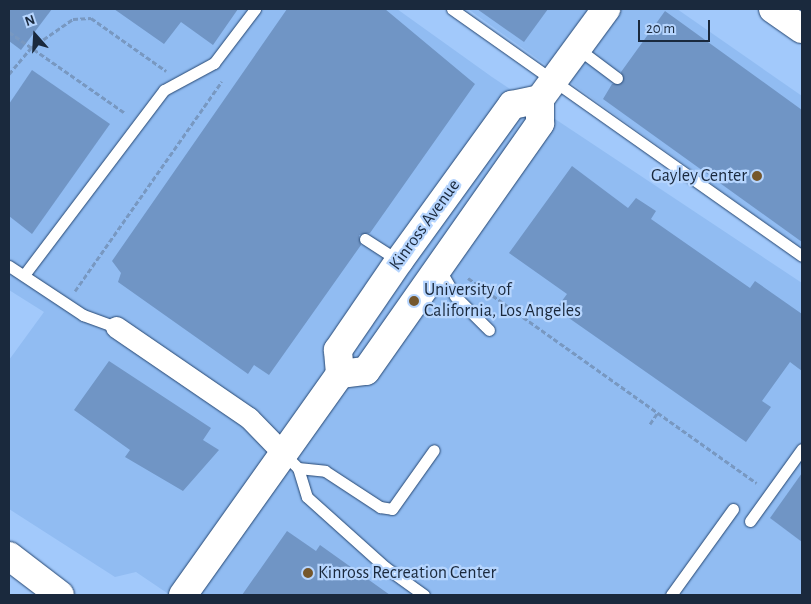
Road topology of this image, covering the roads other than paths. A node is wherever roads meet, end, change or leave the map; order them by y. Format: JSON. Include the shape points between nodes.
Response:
{"nodes":[{"id":1,"x":255,"y":9,"type":"edge"},
{"id":2,"x":452,"y":9,"type":"edge"},
{"id":3,"x":606,"y":9,"type":"edge"},
{"id":4,"x":773,"y":9,"type":"edge"},
{"id":5,"x":802,"y":29,"type":"edge"},
{"id":6,"x":577,"y":48,"type":"junction"},
{"id":7,"x":616,"y":78,"type":"dead end"},
{"id":8,"x":547,"y":89,"type":"junction"},
{"id":9,"x":365,"y":239,"type":"dead end"},
{"id":10,"x":802,"y":256,"type":"edge"},
{"id":11,"x":399,"y":261,"type":"junction"},
{"id":12,"x":9,"y":266,"type":"edge"},
{"id":13,"x":439,"y":268,"type":"junction"},
{"id":14,"x":24,"y":275,"type":"junction"},
{"id":15,"x":116,"y":327,"type":"joint"},
{"id":16,"x":489,"y":330,"type":"dead end"},
{"id":17,"x":340,"y":374,"type":"junction"},
{"id":18,"x":802,"y":449,"type":"edge"},
{"id":19,"x":434,"y":450,"type":"dead end"},
{"id":20,"x":290,"y":460,"type":"junction"},
{"id":21,"x":733,"y":509,"type":"dead end"},
{"id":22,"x":750,"y":521,"type":"dead end"},
{"id":23,"x":9,"y":556,"type":"edge"},
{"id":24,"x":60,"y":595,"type":"edge"},
{"id":25,"x":183,"y":595,"type":"edge"},
{"id":26,"x":424,"y":595,"type":"edge"},
{"id":27,"x":671,"y":595,"type":"edge"}],
"edges":[{"from":1,"to":14,"type":"lane","via":[[214,63],[164,90]]},
{"from":2,"to":8,"type":"lane"},
{"from":3,"to":6,"type":"street"},
{"from":4,"to":5,"type":"street"},
{"from":6,"to":7,"type":"lane"},
{"from":6,"to":8,"type":"street"},
{"from":8,"to":10,"type":"lane"},
{"from":8,"to":11,"type":"street","name":"Kinross Avenue","via":[[512,105]]},
{"from":8,"to":13,"type":"street","name":"Kinross Avenue","via":[[540,123]]},
{"from":9,"to":11,"type":"lane"},
{"from":11,"to":17,"type":"street","name":"Kinross Avenue","via":[[338,350]]},
{"from":12,"to":14,"type":"lane"},
{"from":13,"to":16,"type":"lane","via":[[455,296]]},
{"from":13,"to":17,"type":"street","name":"Kinross Avenue","via":[[366,371]]},
{"from":14,"to":15,"type":"lane","via":[[66,304]]},
{"from":15,"to":20,"type":"street","via":[[249,418]]},
{"from":17,"to":20,"type":"street"},
{"from":18,"to":22,"type":"lane"},
{"from":19,"to":20,"type":"lane","via":[[392,509],[380,507],[325,471]]},
{"from":20,"to":25,"type":"street"},
{"from":20,"to":26,"type":"lane","via":[[307,497],[385,567]]},
{"from":21,"to":27,"type":"lane"},
{"from":23,"to":24,"type":"street"}]}
